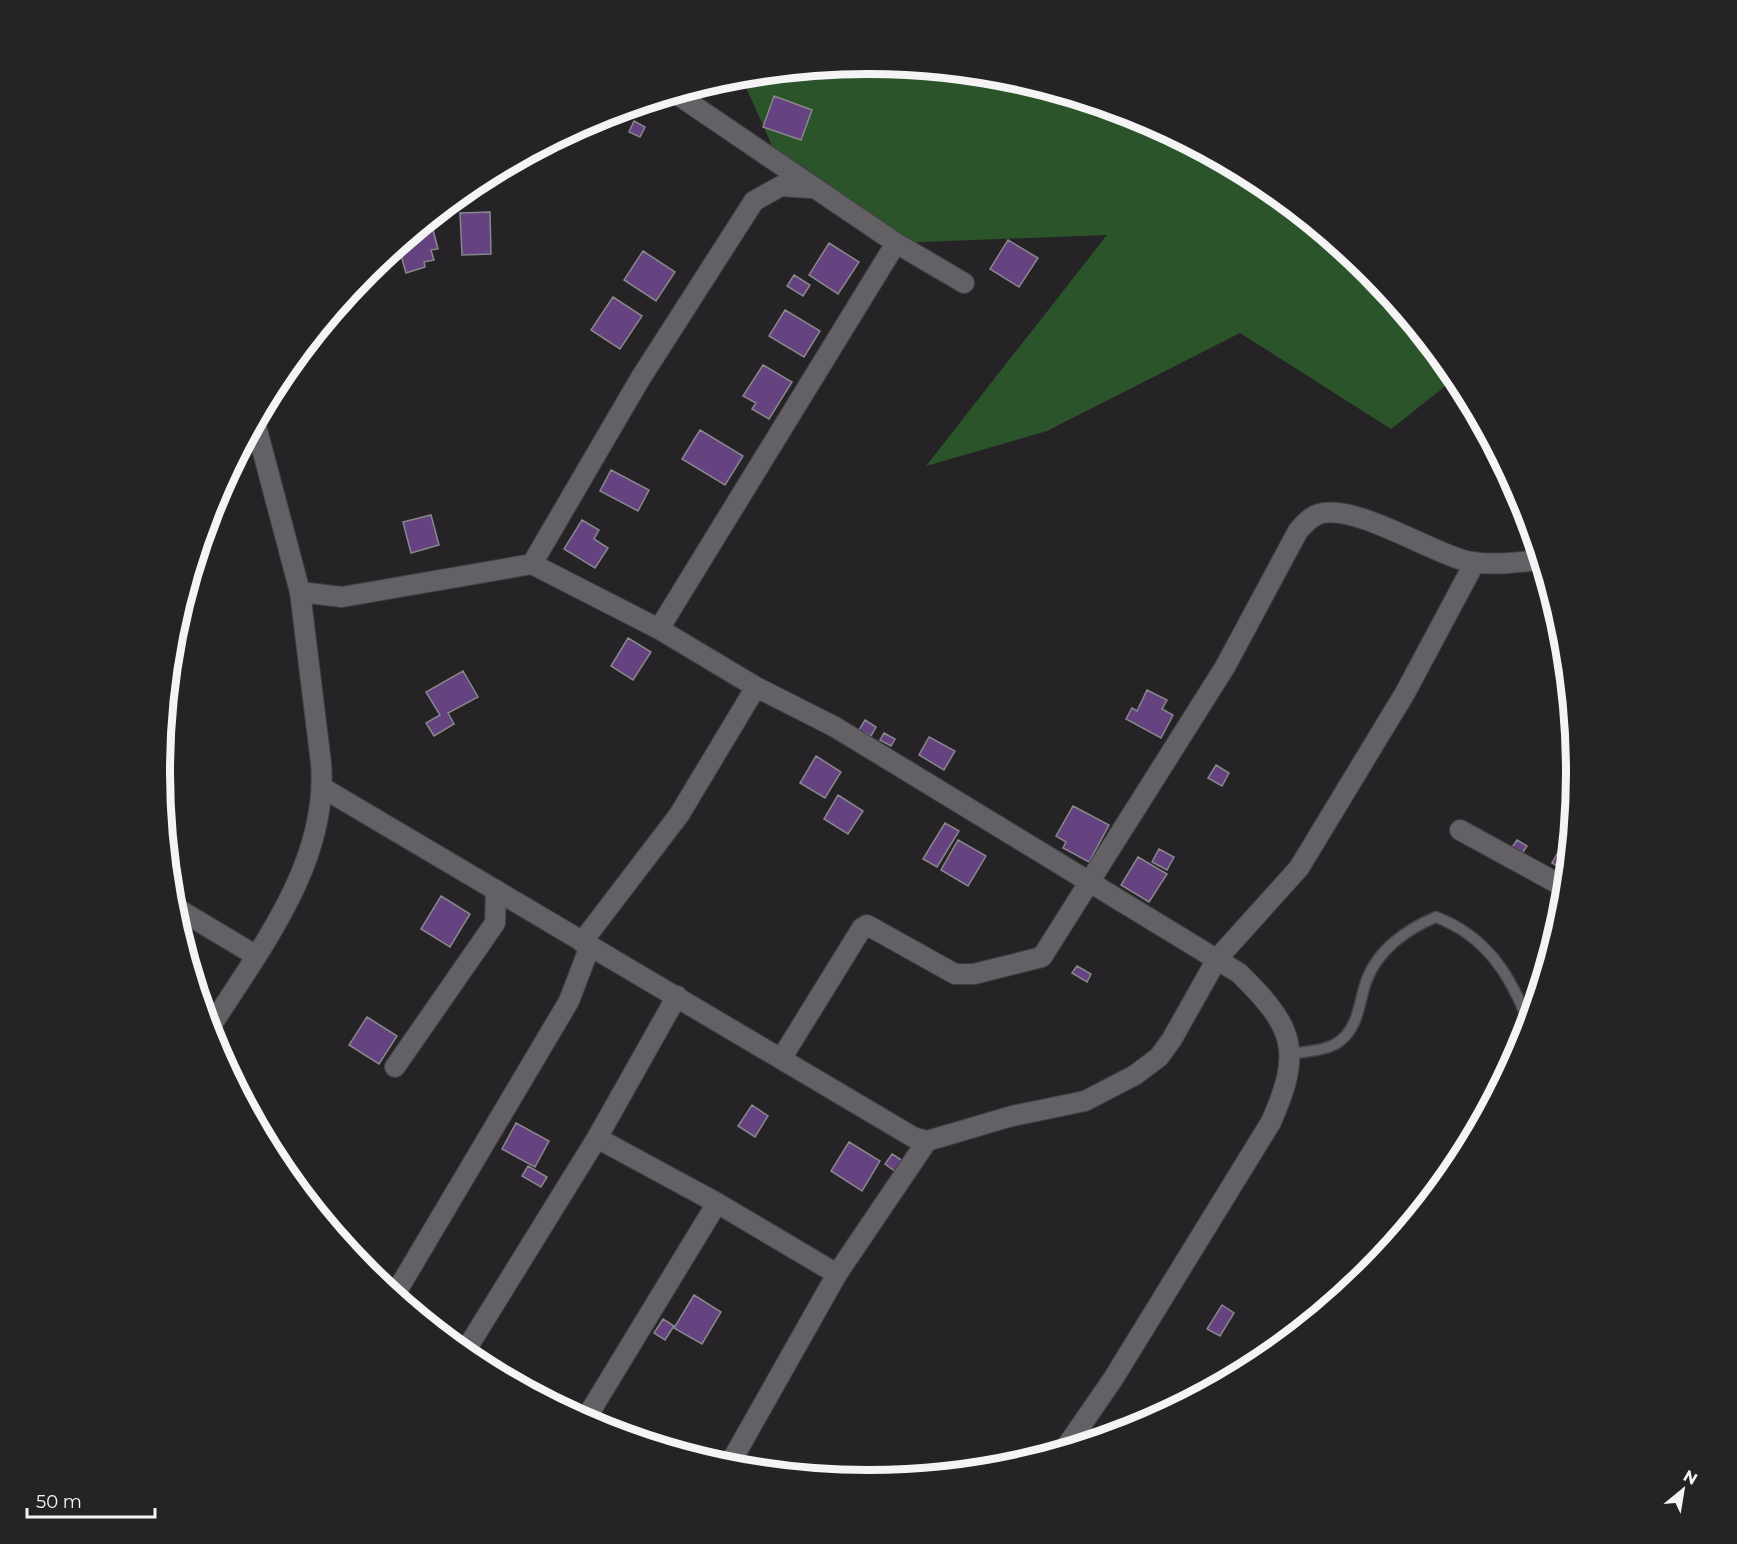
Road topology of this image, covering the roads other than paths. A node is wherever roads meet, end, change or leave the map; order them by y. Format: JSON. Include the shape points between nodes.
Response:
{"nodes":[{"id":1,"x":683,"y":99,"type":"edge"},
{"id":2,"x":812,"y":188,"type":"junction"},
{"id":3,"x":896,"y":243,"type":"junction"},
{"id":4,"x":964,"y":283,"type":"dead end"},
{"id":5,"x":258,"y":434,"type":"edge"},
{"id":6,"x":1534,"y":560,"type":"edge"},
{"id":7,"x":1475,"y":562,"type":"junction"},
{"id":8,"x":532,"y":564,"type":"junction"},
{"id":9,"x":300,"y":592,"type":"junction"},
{"id":10,"x":659,"y":629,"type":"junction"},
{"id":11,"x":756,"y":687,"type":"junction"},
{"id":12,"x":323,"y":788,"type":"junction"},
{"id":13,"x":1460,"y":830,"type":"dead end"},
{"id":14,"x":1088,"y":880,"type":"junction"},
{"id":15,"x":1558,"y":884,"type":"edge"},
{"id":16,"x":496,"y":890,"type":"junction"},
{"id":17,"x":184,"y":913,"type":"edge"},
{"id":18,"x":586,"y":944,"type":"junction"},
{"id":19,"x":255,"y":956,"type":"junction"},
{"id":20,"x":1217,"y":959,"type":"junction"},
{"id":21,"x":677,"y":996,"type":"junction"},
{"id":22,"x":1525,"y":1011,"type":"edge"},
{"id":23,"x":215,"y":1019,"type":"edge"},
{"id":24,"x":1291,"y":1054,"type":"junction"},
{"id":25,"x":781,"y":1059,"type":"junction"},
{"id":26,"x":395,"y":1067,"type":"dead end"},
{"id":27,"x":597,"y":1138,"type":"junction"},
{"id":28,"x":927,"y":1141,"type":"junction"},
{"id":29,"x":717,"y":1203,"type":"junction"},
{"id":30,"x":837,"y":1274,"type":"junction"},
{"id":31,"x":399,"y":1288,"type":"edge"},
{"id":32,"x":469,"y":1345,"type":"edge"},
{"id":33,"x":590,"y":1412,"type":"edge"},
{"id":34,"x":1071,"y":1440,"type":"edge"},
{"id":35,"x":733,"y":1457,"type":"edge"}],
"edges":[{"from":1,"to":2,"type":"street"},
{"from":2,"to":3,"type":"street"},
{"from":2,"to":8,"type":"street","via":[[781,186],[754,201],[640,379]]},
{"from":3,"to":4,"type":"street"},
{"from":3,"to":10,"type":"street"},
{"from":5,"to":9,"type":"street"},
{"from":6,"to":7,"type":"street"},
{"from":7,"to":14,"type":"street","via":[[1445,554],[1361,517],[1320,514],[1308,520],[1298,531],[1225,667]]},
{"from":7,"to":20,"type":"street","via":[[1405,693],[1299,868]]},
{"from":8,"to":9,"type":"street","via":[[342,597]]},
{"from":8,"to":10,"type":"street"},
{"from":9,"to":12,"type":"street"},
{"from":10,"to":11,"type":"street"},
{"from":11,"to":14,"type":"street","via":[[835,727]]},
{"from":11,"to":18,"type":"street","via":[[679,815]]},
{"from":12,"to":16,"type":"street"},
{"from":12,"to":19,"type":"street","via":[[304,870]]},
{"from":13,"to":15,"type":"street"},
{"from":14,"to":20,"type":"street"},
{"from":14,"to":25,"type":"street","via":[[1042,957],[974,974],[942,969],[867,925]]},
{"from":16,"to":18,"type":"street"},
{"from":16,"to":26,"type":"street","via":[[495,923]]},
{"from":17,"to":19,"type":"street"},
{"from":18,"to":21,"type":"street"},
{"from":18,"to":31,"type":"street","via":[[569,1001]]},
{"from":19,"to":23,"type":"street"},
{"from":20,"to":24,"type":"street","via":[[1239,973],[1268,1001],[1287,1032]]},
{"from":20,"to":28,"type":"street","via":[[1172,1039],[1159,1057],[1135,1075],[1084,1101],[1012,1116]]},
{"from":21,"to":25,"type":"street"},
{"from":21,"to":27,"type":"street"},
{"from":22,"to":24,"type":"lane","via":[[1499,961],[1478,939],[1436,917],[1400,935],[1382,956],[1367,980],[1354,1024],[1341,1040],[1329,1047]]},
{"from":24,"to":34,"type":"street","via":[[1286,1088],[1271,1122],[1113,1379]]},
{"from":25,"to":28,"type":"street"},
{"from":27,"to":29,"type":"street"},
{"from":27,"to":32,"type":"street"},
{"from":28,"to":30,"type":"street"},
{"from":29,"to":30,"type":"street"},
{"from":29,"to":33,"type":"street"},
{"from":30,"to":35,"type":"street"}]}
